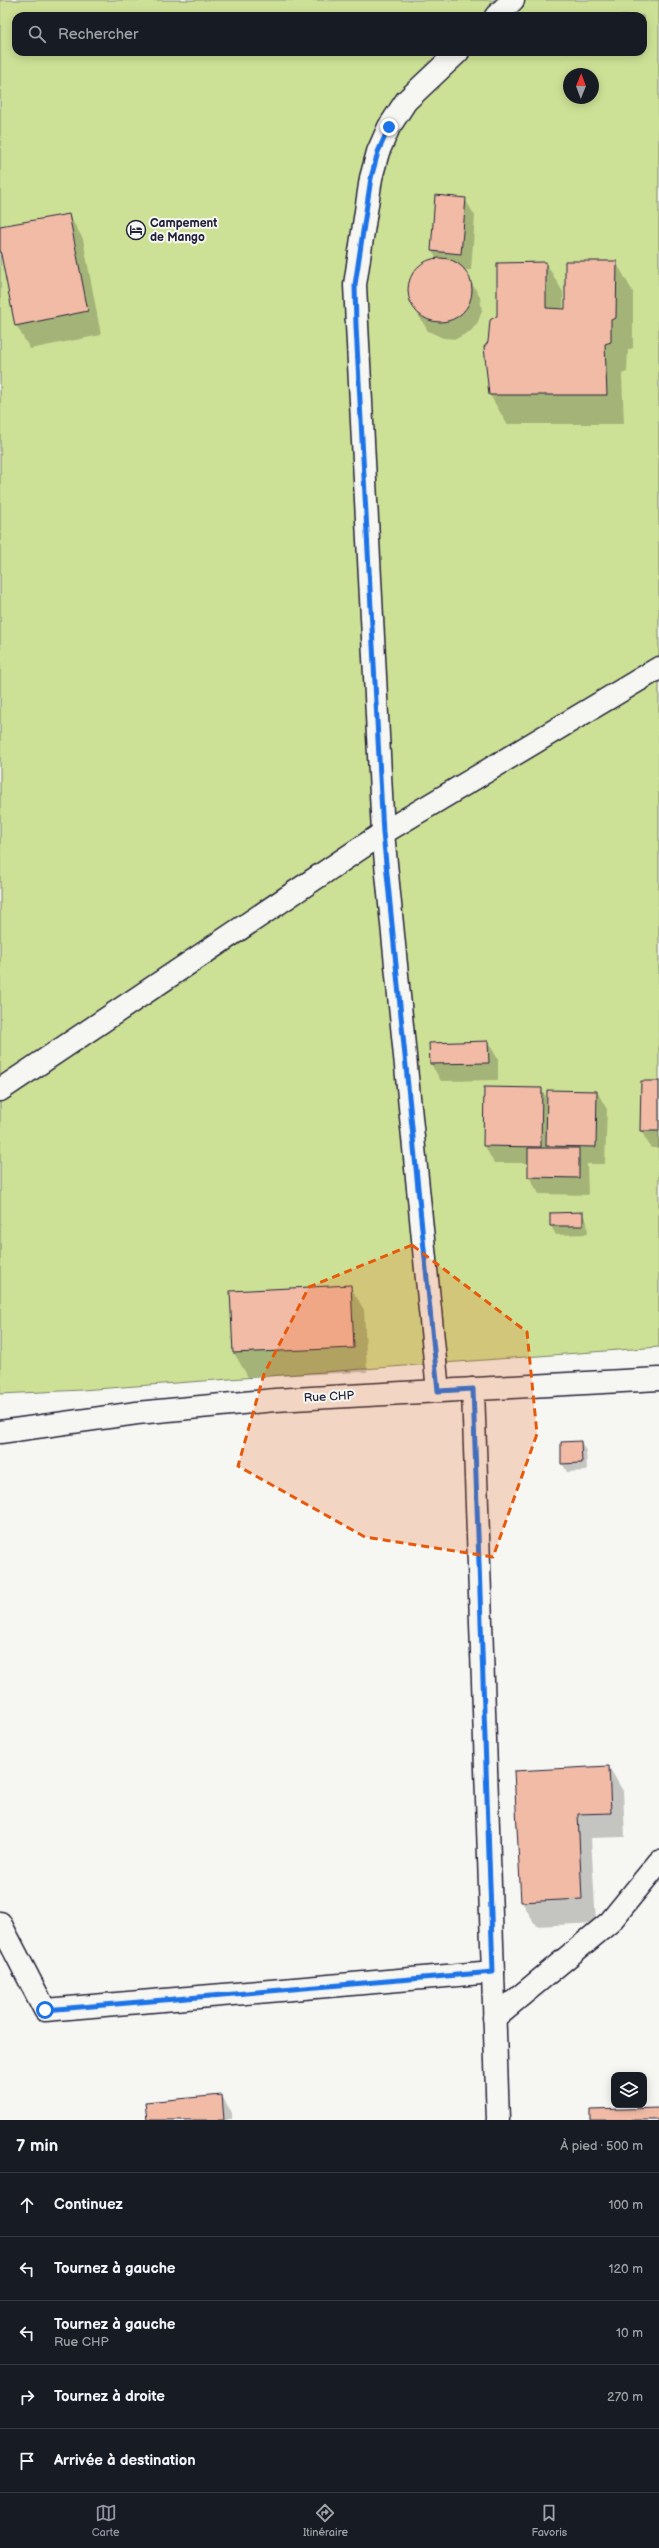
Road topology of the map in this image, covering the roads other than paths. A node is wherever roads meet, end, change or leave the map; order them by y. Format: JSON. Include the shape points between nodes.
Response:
{"nodes":[{"id":1,"x":513,"y":0,"type":"edge"},
{"id":2,"x":500,"y":12,"type":"edge"},
{"id":3,"x":454,"y":56,"type":"edge"},
{"id":4,"x":659,"y":668,"type":"edge"},
{"id":5,"x":383,"y":833,"type":"junction"},
{"id":6,"x":0,"y":1090,"type":"edge"},
{"id":7,"x":659,"y":1379,"type":"edge"},
{"id":8,"x":473,"y":1389,"type":"junction"},
{"id":9,"x":438,"y":1391,"type":"junction"},
{"id":10,"x":0,"y":1432,"type":"edge"},
{"id":11,"x":659,"y":1862,"type":"edge"},
{"id":12,"x":0,"y":1924,"type":"edge"},
{"id":13,"x":493,"y":1972,"type":"junction"},
{"id":14,"x":494,"y":2018,"type":"junction"},
{"id":15,"x":498,"y":2120,"type":"edge"}],
"edges":[{"from":1,"to":2,"type":"street"},
{"from":3,"to":5,"type":"street","via":[[406,101],[389,127],[378,152],[371,178],[355,285]]},
{"from":4,"to":5,"type":"street"},
{"from":5,"to":6,"type":"street"},
{"from":5,"to":9,"type":"street"},
{"from":7,"to":8,"type":"street","name":"Rue CHP"},
{"from":8,"to":9,"type":"street","name":"Rue CHP"},
{"from":8,"to":13,"type":"street"},
{"from":9,"to":10,"type":"street","name":"Rue CHP","via":[[275,1400],[137,1413]]},
{"from":11,"to":14,"type":"street","via":[[610,1922]]},
{"from":12,"to":13,"type":"street","via":[[45,2010]]},
{"from":13,"to":14,"type":"street"},
{"from":14,"to":15,"type":"street"}]}
